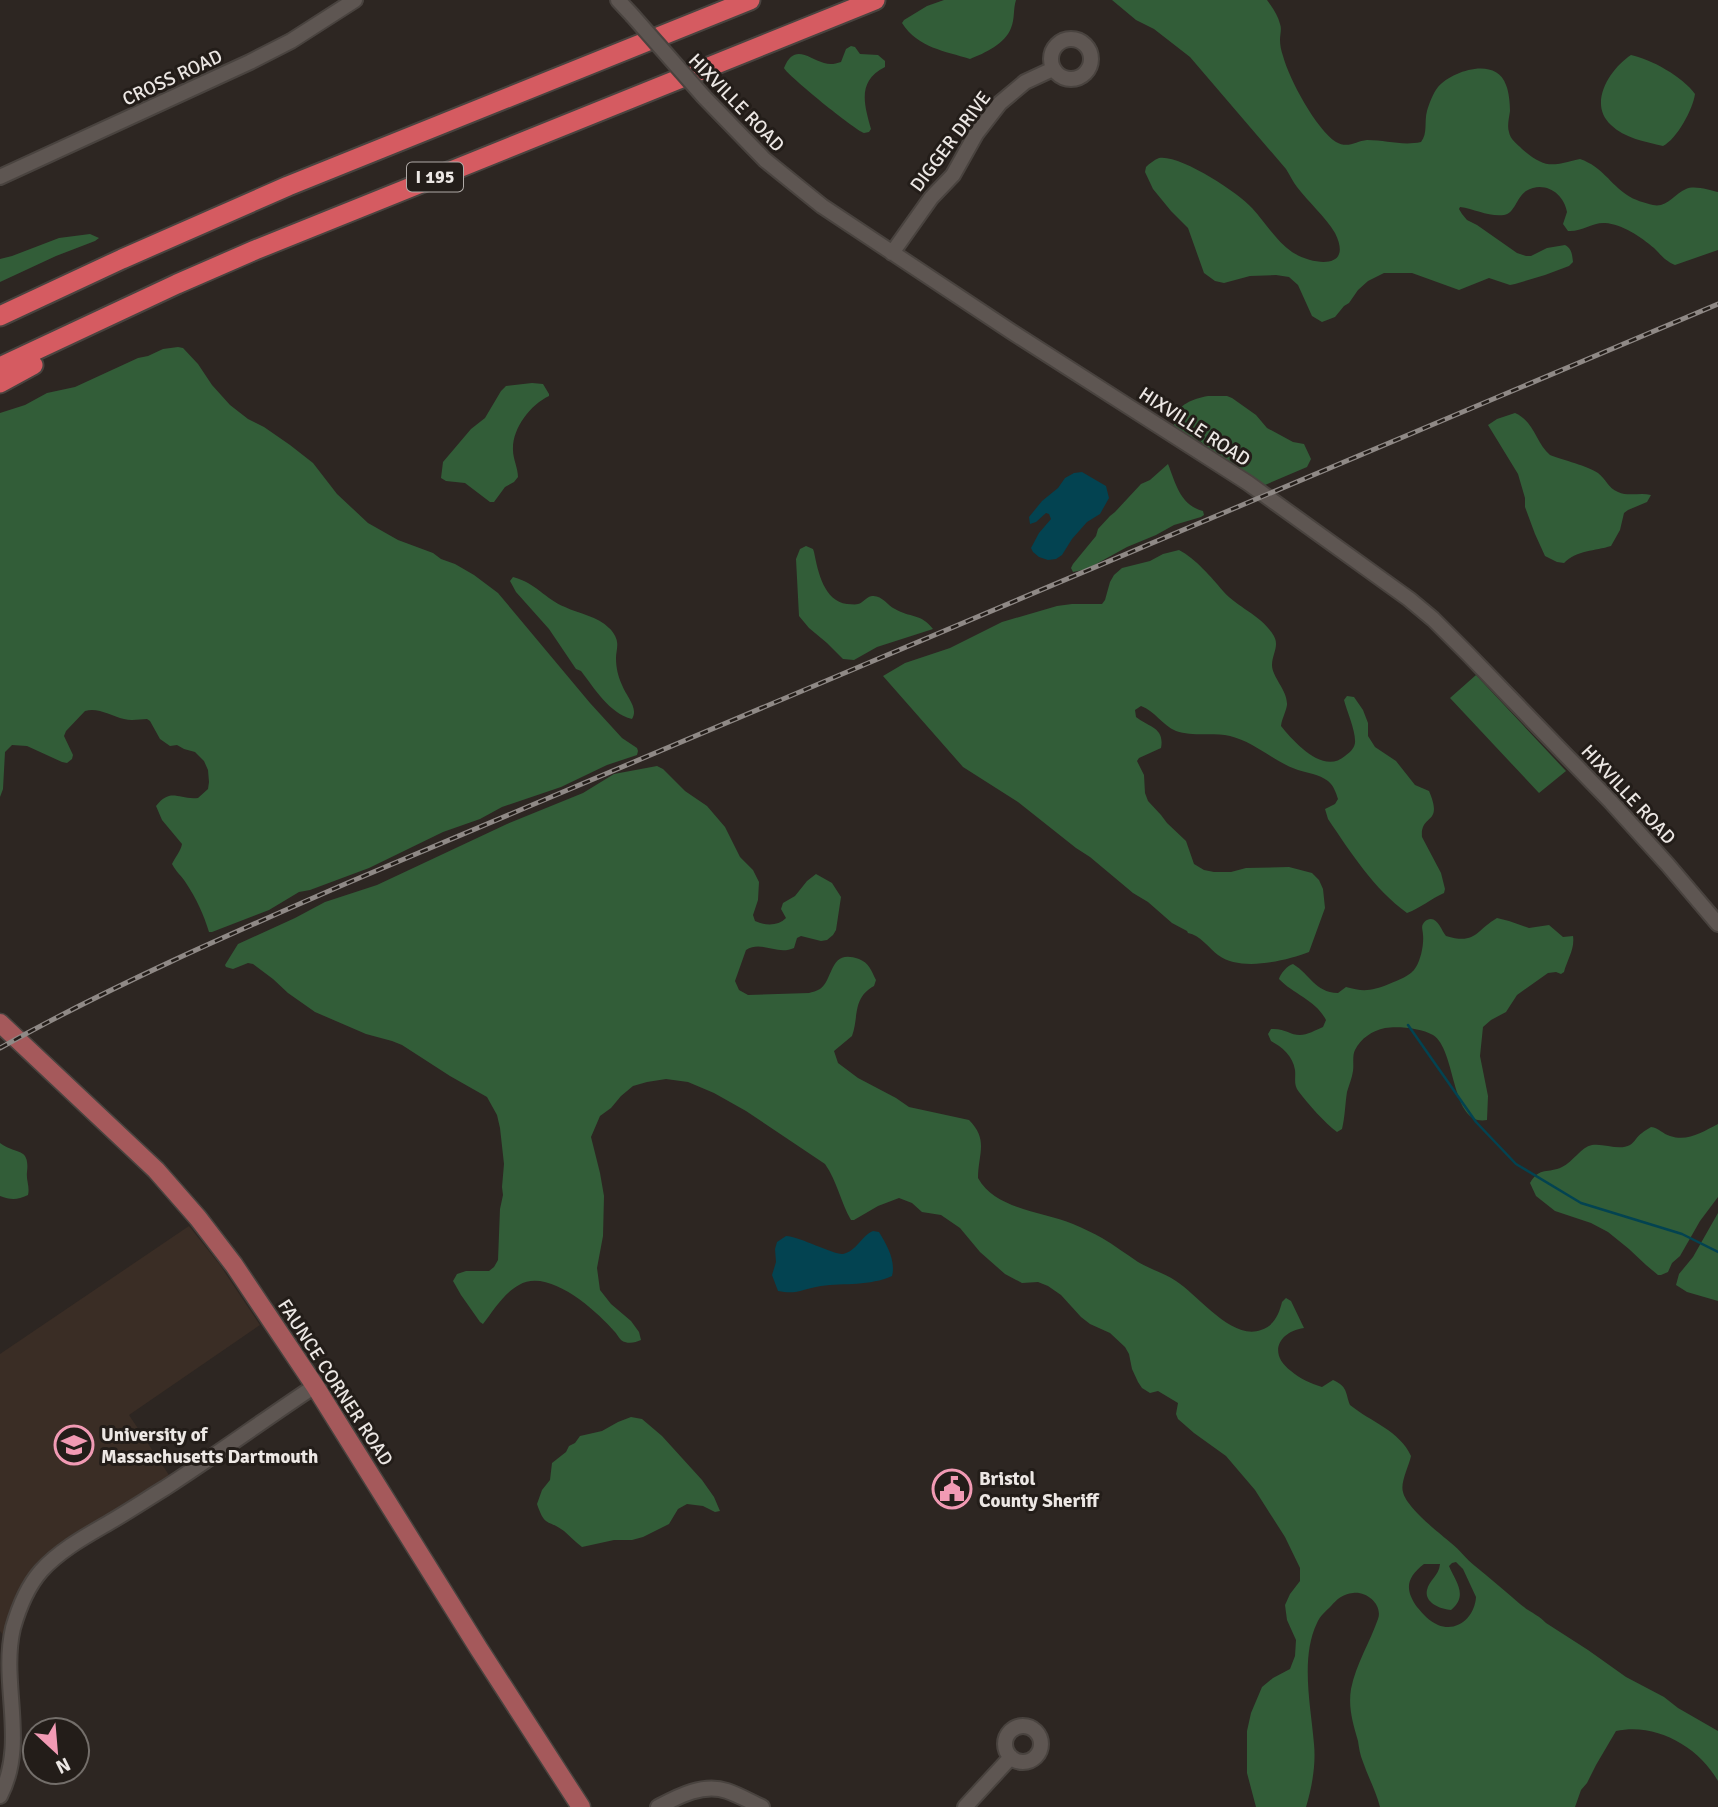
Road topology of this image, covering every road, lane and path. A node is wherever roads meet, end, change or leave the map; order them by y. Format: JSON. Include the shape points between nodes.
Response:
{"nodes":[{"id":1,"x":355,"y":0,"type":"edge"},
{"id":2,"x":618,"y":0,"type":"edge"},
{"id":3,"x":750,"y":0,"type":"edge"},
{"id":4,"x":875,"y":0,"type":"edge"},
{"id":5,"x":1053,"y":69,"type":"dead end"},
{"id":6,"x":0,"y":177,"type":"edge"},
{"id":7,"x":892,"y":253,"type":"junction"},
{"id":8,"x":53,"y":291,"type":"junction"},
{"id":9,"x":135,"y":304,"type":"junction"},
{"id":10,"x":0,"y":306,"type":"edge"},
{"id":11,"x":0,"y":316,"type":"edge"},
{"id":12,"x":0,"y":368,"type":"edge"},
{"id":13,"x":0,"y":383,"type":"edge"},
{"id":14,"x":1718,"y":924,"type":"edge"},
{"id":15,"x":0,"y":1023,"type":"edge"},
{"id":16,"x":315,"y":1386,"type":"junction"},
{"id":17,"x":1011,"y":1757,"type":"dead end"},
{"id":18,"x":0,"y":1796,"type":"edge"},
{"id":19,"x":581,"y":1807,"type":"edge"},
{"id":20,"x":658,"y":1807,"type":"edge"},
{"id":21,"x":762,"y":1807,"type":"edge"},
{"id":22,"x":965,"y":1807,"type":"edge"}],
"edges":[{"from":1,"to":6,"type":"street","name":"CROSS ROAD","via":[[247,63]]},
{"from":2,"to":7,"type":"street","name":"HIXVILLE ROAD","bridge":true,"via":[[742,138],[822,206]]},
{"from":3,"to":8,"type":"highway","number":"I 195","via":[[288,186]]},
{"from":4,"to":9,"type":"highway","number":"I 195","via":[[338,216]]},
{"from":5,"to":7,"type":"street","name":"DIGGER DRIVE","via":[[1025,82],[1000,103],[953,176],[931,198]]},
{"from":7,"to":14,"type":"street","name":"HIXVILLE ROAD","via":[[1266,495],[1409,598],[1619,810]]},
{"from":8,"to":10,"type":"highway"},
{"from":8,"to":11,"type":"highway","number":"I 195"},
{"from":9,"to":12,"type":"highway","number":"I 195"},
{"from":9,"to":13,"type":"highway"},
{"from":15,"to":16,"type":"main road","name":"FAUNCE CORNER ROAD","via":[[178,1194],[234,1265]]},
{"from":16,"to":18,"type":"street","via":[[69,1547],[31,1584],[10,1645],[14,1748]]},
{"from":16,"to":19,"type":"main road","name":"FAUNCE CORNER ROAD"},
{"from":17,"to":22,"type":"street"},
{"from":20,"to":21,"type":"street","via":[[713,1788]]}]}
